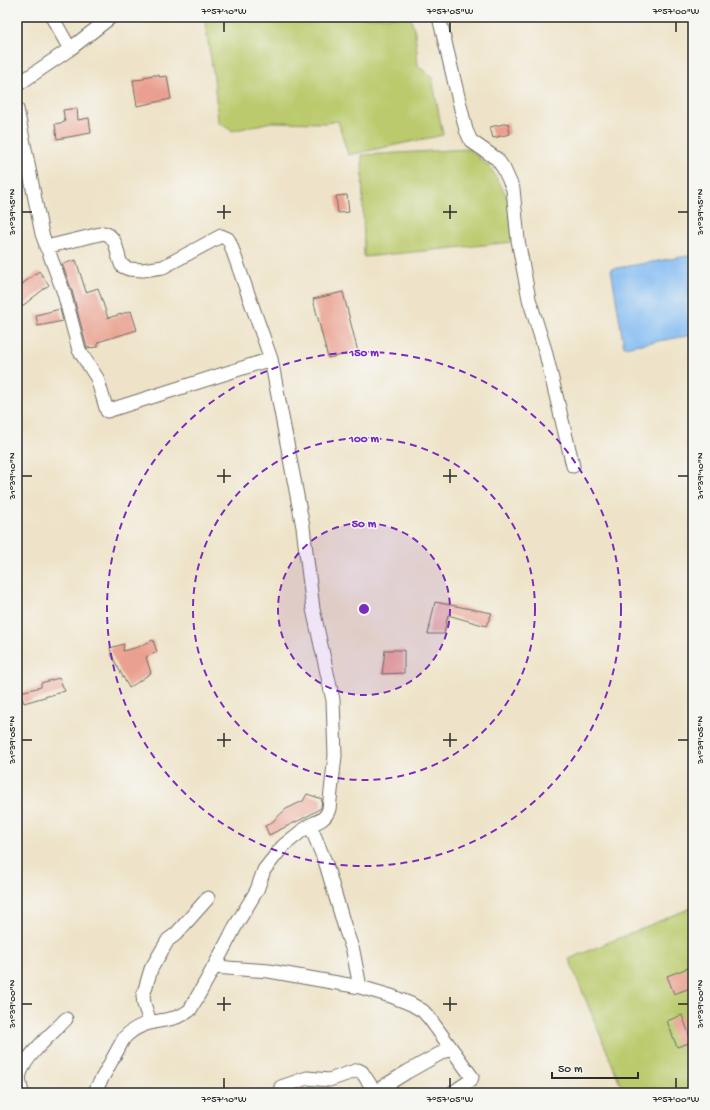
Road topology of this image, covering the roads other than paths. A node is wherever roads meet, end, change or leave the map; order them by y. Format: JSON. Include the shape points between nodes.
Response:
{"nodes":[{"id":1,"x":52,"y":17,"type":"edge"},
{"id":2,"x":111,"y":17,"type":"edge"},
{"id":3,"x":439,"y":17,"type":"edge"},
{"id":4,"x":70,"y":49,"type":"junction"},
{"id":5,"x":17,"y":85,"type":"edge"},
{"id":6,"x":17,"y":109,"type":"edge"},
{"id":7,"x":46,"y":247,"type":"junction"},
{"id":8,"x":271,"y":359,"type":"junction"},
{"id":9,"x":573,"y":466,"type":"dead end"},
{"id":10,"x":310,"y":825,"type":"junction"},
{"id":11,"x":208,"y":898,"type":"dead end"},
{"id":12,"x":214,"y":967,"type":"junction"},
{"id":13,"x":360,"y":987,"type":"junction"},
{"id":14,"x":66,"y":1018,"type":"dead end"},
{"id":15,"x":150,"y":1022,"type":"junction"},
{"id":16,"x":450,"y":1048,"type":"junction"},
{"id":17,"x":374,"y":1092,"type":"edge"},
{"id":18,"x":22,"y":1093,"type":"edge"},
{"id":19,"x":94,"y":1093,"type":"edge"},
{"id":20,"x":280,"y":1093,"type":"edge"},
{"id":21,"x":452,"y":1093,"type":"edge"}],
"edges":[{"from":1,"to":4,"type":"street"},
{"from":2,"to":4,"type":"street"},
{"from":3,"to":9,"type":"street","via":[[466,130],[471,140],[497,159],[514,189],[518,240],[529,299],[546,350]]},
{"from":4,"to":5,"type":"street"},
{"from":6,"to":7,"type":"street"},
{"from":7,"to":8,"type":"street","via":[[107,233],[114,242],[122,266],[128,269],[148,270],[163,267],[217,238],[224,237],[230,243]]},
{"from":7,"to":8,"type":"street","via":[[64,293],[79,350],[97,378],[107,411]]},
{"from":8,"to":10,"type":"street","via":[[303,527],[313,609],[332,700],[335,756],[329,810],[322,820]]},
{"from":10,"to":12,"type":"street","via":[[283,846],[264,870],[257,890]]},
{"from":10,"to":13,"type":"street","via":[[326,864],[353,951]]},
{"from":11,"to":15,"type":"street","via":[[168,940],[151,970],[143,996]]},
{"from":12,"to":13,"type":"street","via":[[269,971]]},
{"from":12,"to":15,"type":"street","via":[[186,1014]]},
{"from":13,"to":16,"type":"street","via":[[391,996],[423,1011]]},
{"from":14,"to":18,"type":"street","via":[[37,1048],[23,1068],[19,1080]]},
{"from":15,"to":19,"type":"street","via":[[130,1031],[124,1038]]},
{"from":16,"to":17,"type":"street"},
{"from":16,"to":21,"type":"street","via":[[472,1077]]},
{"from":17,"to":20,"type":"street","via":[[362,1072],[358,1070],[329,1080],[307,1078],[282,1087]]}]}
